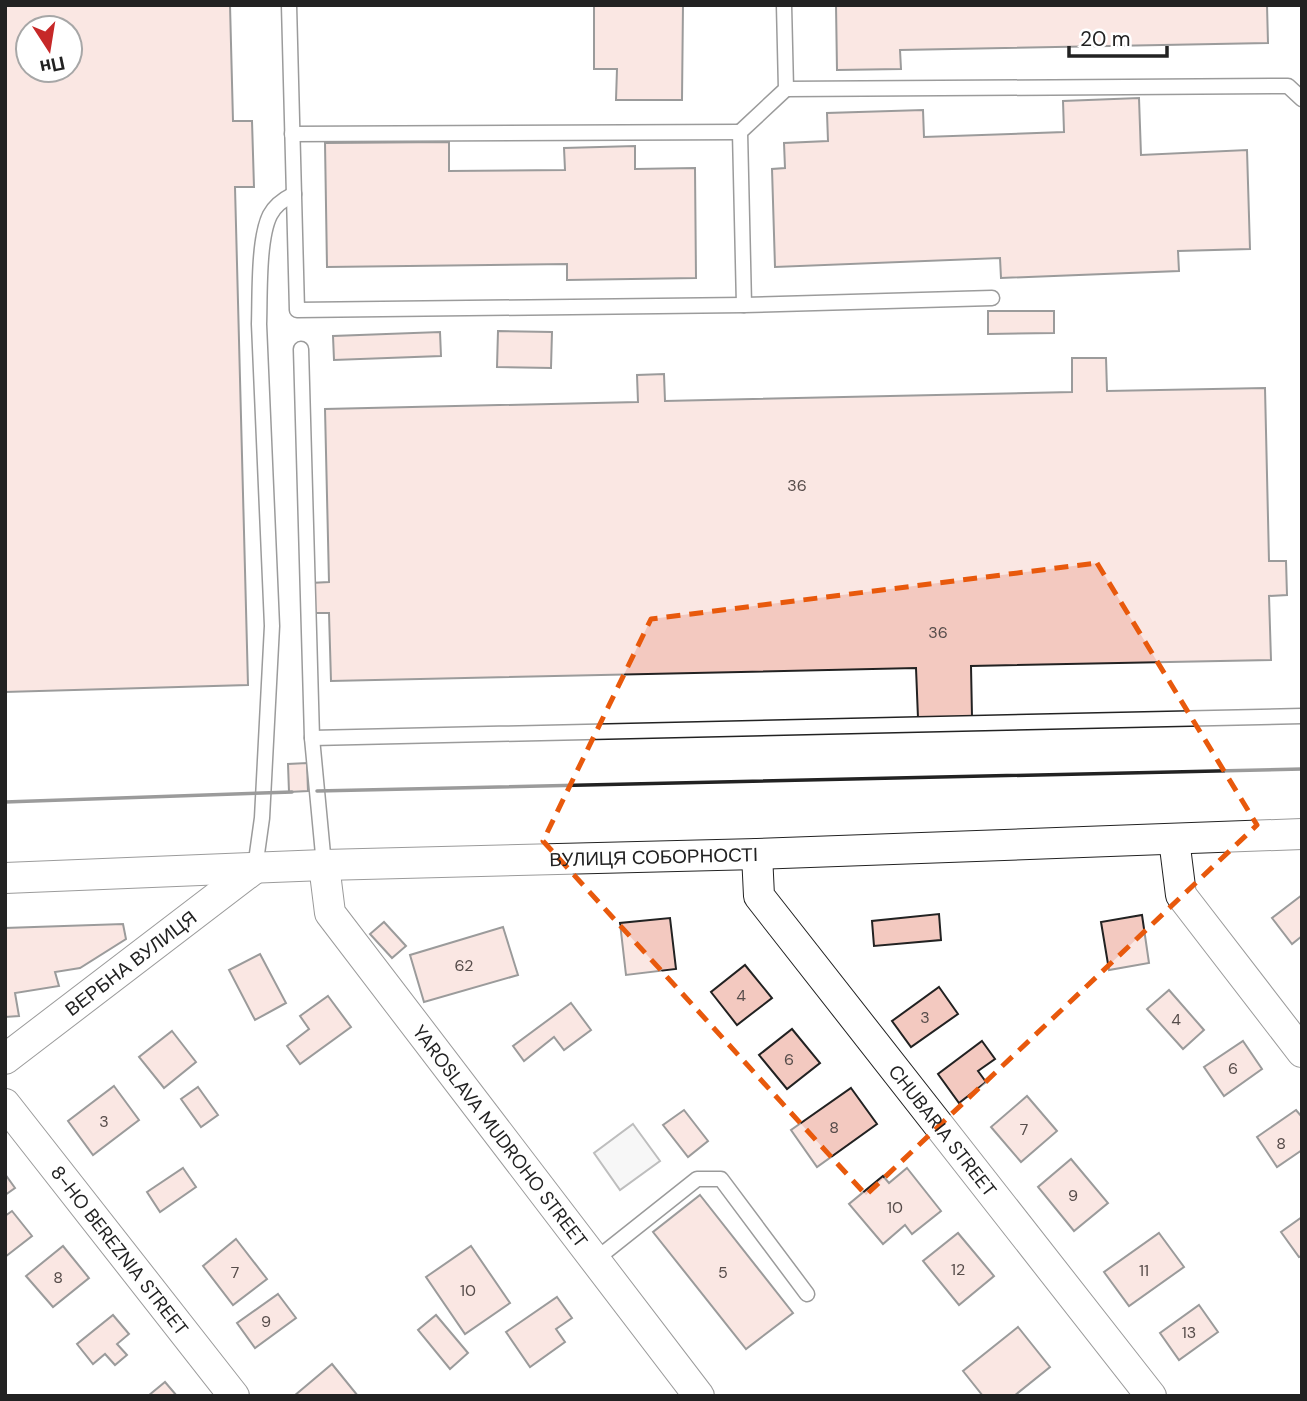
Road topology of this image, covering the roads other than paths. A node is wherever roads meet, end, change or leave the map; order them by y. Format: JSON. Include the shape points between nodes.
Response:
{"nodes":[{"id":1,"x":289,"y":5,"type":"edge"},
{"id":2,"x":784,"y":5,"type":"edge"},
{"id":3,"x":786,"y":89,"type":"junction"},
{"id":4,"x":1302,"y":99,"type":"edge"},
{"id":5,"x":740,"y":132,"type":"junction"},
{"id":6,"x":292,"y":135,"type":"junction"},
{"id":7,"x":294,"y":194,"type":"junction"},
{"id":8,"x":992,"y":298,"type":"dead end"},
{"id":9,"x":744,"y":304,"type":"junction"},
{"id":10,"x":301,"y":349,"type":"dead end"},
{"id":11,"x":1302,"y":716,"type":"edge"},
{"id":12,"x":312,"y":738,"type":"junction"},
{"id":13,"x":1302,"y":834,"type":"edge"},
{"id":14,"x":1174,"y":839,"type":"junction"},
{"id":15,"x":757,"y":854,"type":"junction"},
{"id":16,"x":324,"y":865,"type":"junction"},
{"id":17,"x":255,"y":868,"type":"junction"},
{"id":18,"x":5,"y":878,"type":"edge"},
{"id":19,"x":1302,"y":1052,"type":"edge"},
{"id":20,"x":5,"y":1059,"type":"edge"},
{"id":21,"x":5,"y":1104,"type":"edge"},
{"id":22,"x":595,"y":1260,"type":"junction"},
{"id":23,"x":807,"y":1294,"type":"dead end"},
{"id":24,"x":234,"y":1396,"type":"edge"},
{"id":25,"x":699,"y":1396,"type":"edge"},
{"id":26,"x":1151,"y":1396,"type":"edge"}],
"edges":[{"from":1,"to":6,"type":"lane"},
{"from":2,"to":3,"type":"lane"},
{"from":3,"to":4,"type":"lane","via":[[1288,86]]},
{"from":3,"to":5,"type":"lane"},
{"from":5,"to":6,"type":"lane"},
{"from":5,"to":9,"type":"lane"},
{"from":6,"to":7,"type":"lane"},
{"from":7,"to":9,"type":"lane","via":[[297,310]]},
{"from":7,"to":17,"type":"lane","via":[[281,200],[270,215],[261,277],[272,626]]},
{"from":8,"to":9,"type":"lane"},
{"from":10,"to":12,"type":"lane"},
{"from":11,"to":12,"type":"lane"},
{"from":12,"to":16,"type":"lane"},
{"from":13,"to":14,"type":"street","name":"ВУЛИЦЯ СОБОРНОСТІ"},
{"from":14,"to":15,"type":"street","name":"ВУЛИЦЯ СОБОРНОСТІ"},
{"from":14,"to":19,"type":"street","via":[[1181,895]]},
{"from":15,"to":16,"type":"street","name":"ВУЛИЦЯ СОБОРНОСТІ"},
{"from":15,"to":26,"type":"street","name":"CHUBARIA STREET","via":[[759,896]]},
{"from":16,"to":17,"type":"street","name":"ВУЛИЦЯ СОБОРНОСТІ"},
{"from":16,"to":22,"type":"street","name":"YAROSLAVA MUDROHO STREET","via":[[330,913]]},
{"from":17,"to":18,"type":"street","name":"ВУЛИЦЯ СОБОРНОСТІ"},
{"from":17,"to":20,"type":"street","name":"ВЕРБНА ВУЛИЦЯ"},
{"from":21,"to":24,"type":"street","name":"8-HO BEREZNIA STREET"},
{"from":22,"to":23,"type":"lane","via":[[697,1179],[721,1179]]},
{"from":22,"to":25,"type":"street","name":"YAROSLAVA MUDROHO STREET"}]}
